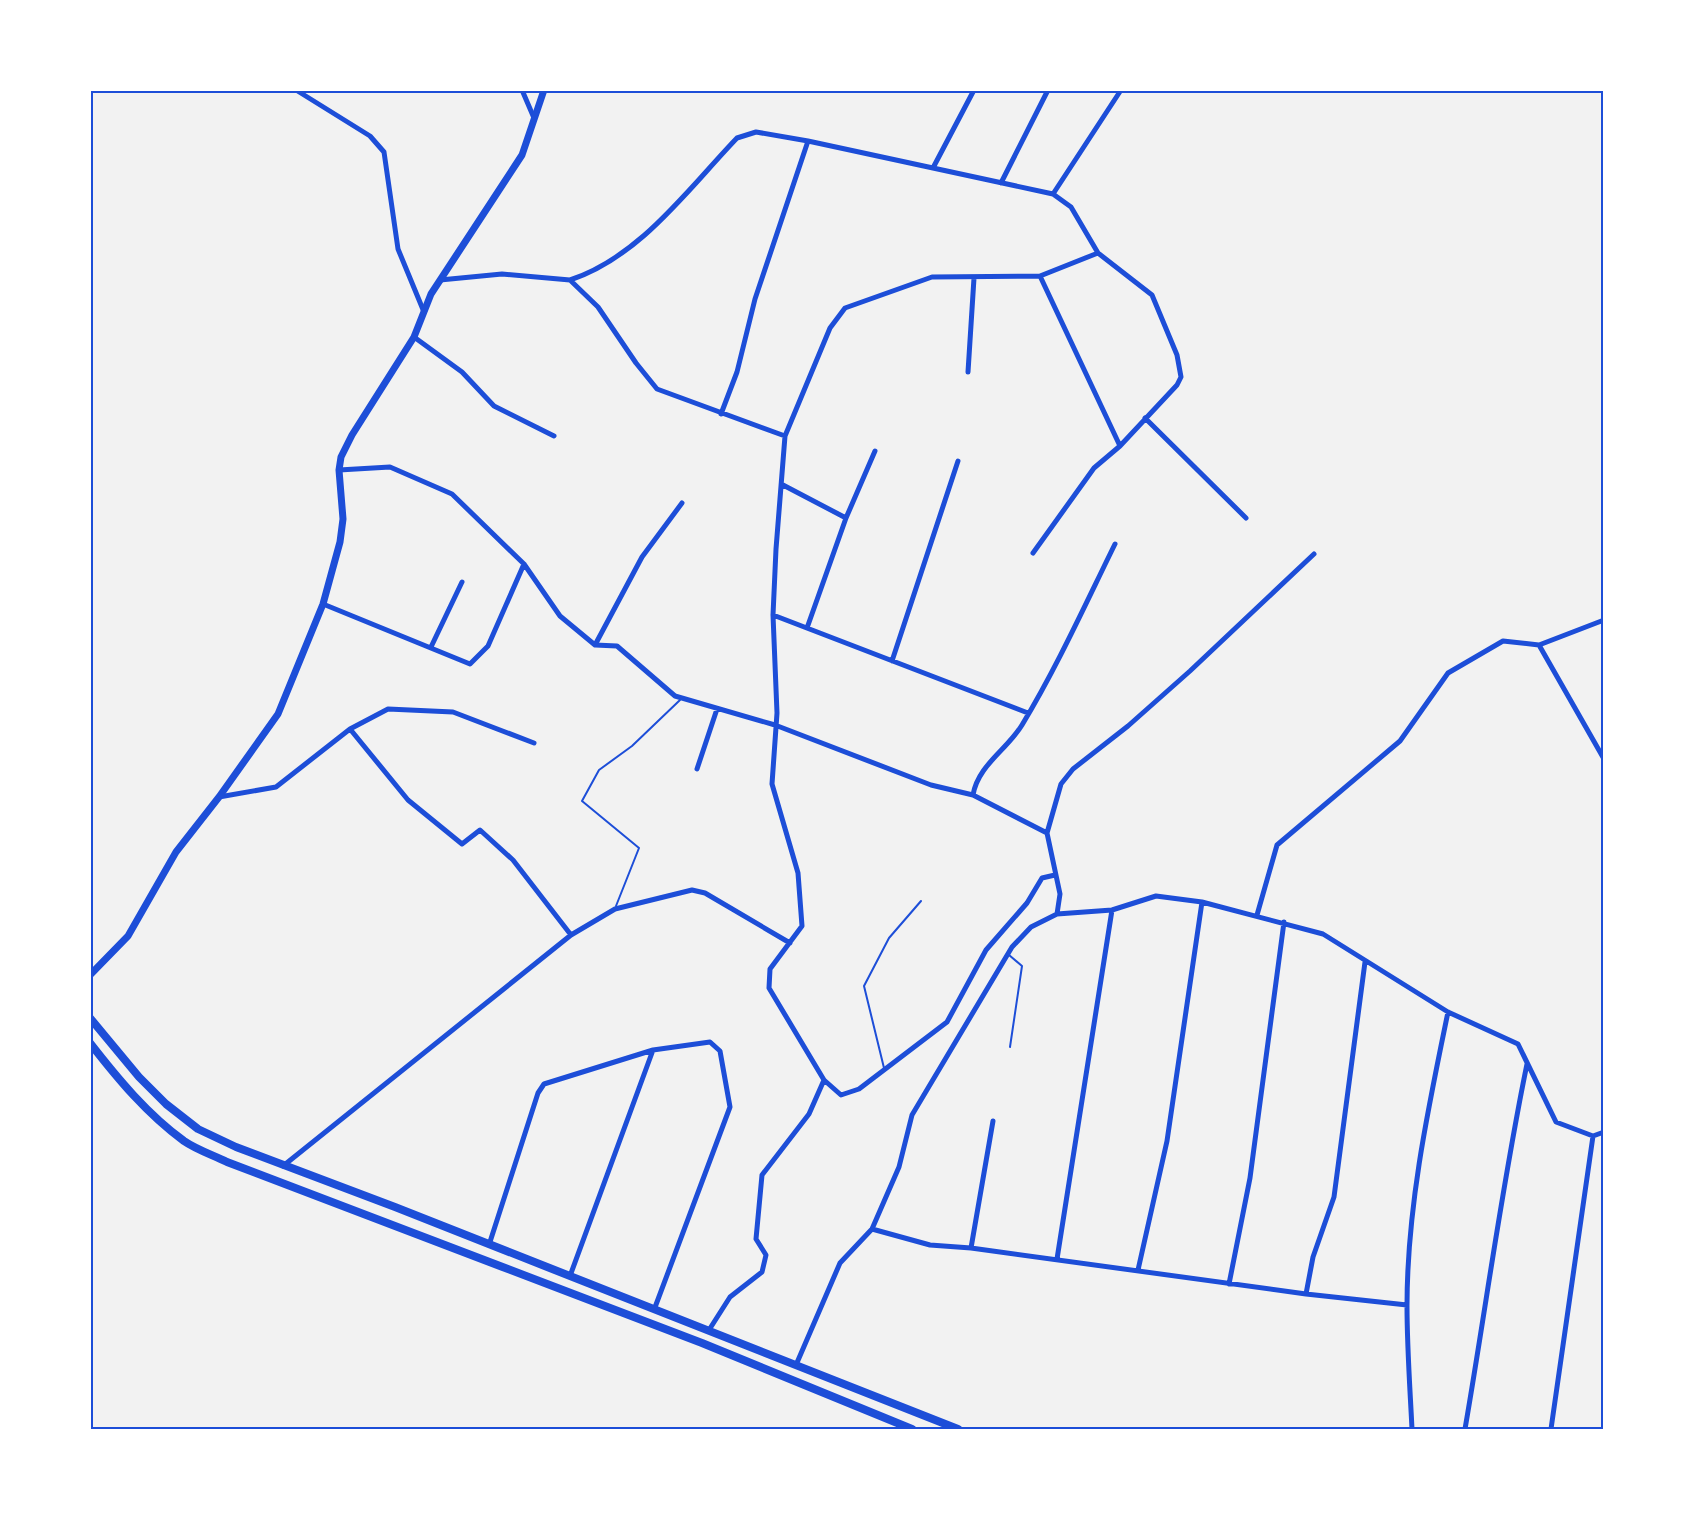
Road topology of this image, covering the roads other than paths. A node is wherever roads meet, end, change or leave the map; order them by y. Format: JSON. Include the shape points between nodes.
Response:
{"nodes":[{"id":1,"x":296,"y":90,"type":"edge"},
{"id":2,"x":522,"y":90,"type":"edge"},
{"id":3,"x":544,"y":90,"type":"edge"},
{"id":4,"x":974,"y":90,"type":"edge"},
{"id":5,"x":1048,"y":90,"type":"edge"},
{"id":6,"x":1121,"y":90,"type":"edge"},
{"id":7,"x":535,"y":120,"type":"junction"},
{"id":8,"x":808,"y":141,"type":"junction"},
{"id":9,"x":934,"y":166,"type":"junction"},
{"id":10,"x":1001,"y":183,"type":"junction"},
{"id":11,"x":1053,"y":194,"type":"junction"},
{"id":12,"x":1098,"y":253,"type":"junction"},
{"id":13,"x":1040,"y":276,"type":"junction"},
{"id":14,"x":974,"y":278,"type":"junction"},
{"id":15,"x":440,"y":280,"type":"junction"},
{"id":16,"x":570,"y":280,"type":"junction"},
{"id":17,"x":424,"y":312,"type":"junction"},
{"id":18,"x":414,"y":337,"type":"junction"},
{"id":19,"x":968,"y":372,"type":"dead end"},
{"id":20,"x":721,"y":414,"type":"junction"},
{"id":21,"x":1146,"y":418,"type":"junction"},
{"id":22,"x":554,"y":436,"type":"dead end"},
{"id":23,"x":785,"y":436,"type":"junction"},
{"id":24,"x":1120,"y":446,"type":"junction"},
{"id":25,"x":875,"y":451,"type":"dead end"},
{"id":26,"x":958,"y":461,"type":"dead end"},
{"id":27,"x":339,"y":470,"type":"junction"},
{"id":28,"x":783,"y":484,"type":"junction"},
{"id":29,"x":682,"y":503,"type":"dead end"},
{"id":30,"x":846,"y":518,"type":"junction"},
{"id":31,"x":1246,"y":518,"type":"dead end"},
{"id":32,"x":1115,"y":544,"type":"dead end"},
{"id":33,"x":1033,"y":553,"type":"dead end"},
{"id":34,"x":1314,"y":554,"type":"dead end"},
{"id":35,"x":524,"y":564,"type":"junction"},
{"id":36,"x":462,"y":582,"type":"dead end"},
{"id":37,"x":322,"y":604,"type":"junction"},
{"id":38,"x":773,"y":615,"type":"junction"},
{"id":39,"x":1604,"y":620,"type":"edge"},
{"id":40,"x":807,"y":628,"type":"junction"},
{"id":41,"x":595,"y":645,"type":"junction"},
{"id":42,"x":1539,"y":645,"type":"junction"},
{"id":43,"x":431,"y":647,"type":"junction"},
{"id":44,"x":892,"y":661,"type":"junction"},
{"id":45,"x":682,"y":698,"type":"junction"},
{"id":46,"x":717,"y":710,"type":"junction"},
{"id":47,"x":1028,"y":713,"type":"junction"},
{"id":48,"x":775,"y":725,"type":"junction"},
{"id":49,"x":350,"y":729,"type":"junction"},
{"id":50,"x":534,"y":743,"type":"dead end"},
{"id":51,"x":1604,"y":759,"type":"edge"},
{"id":52,"x":697,"y":769,"type":"dead end"},
{"id":53,"x":973,"y":795,"type":"junction"},
{"id":54,"x":219,"y":797,"type":"junction"},
{"id":55,"x":1047,"y":833,"type":"junction"},
{"id":56,"x":1055,"y":875,"type":"junction"},
{"id":57,"x":921,"y":901,"type":"dead end"},
{"id":58,"x":1202,"y":902,"type":"junction"},
{"id":59,"x":615,"y":909,"type":"junction"},
{"id":60,"x":1112,"y":910,"type":"junction"},
{"id":61,"x":1057,"y":914,"type":"junction"},
{"id":62,"x":1257,"y":915,"type":"junction"},
{"id":63,"x":1284,"y":922,"type":"junction"},
{"id":64,"x":570,"y":935,"type":"junction"},
{"id":65,"x":790,"y":943,"type":"junction"},
{"id":66,"x":1008,"y":954,"type":"junction"},
{"id":67,"x":1365,"y":962,"type":"junction"},
{"id":68,"x":90,"y":975,"type":"edge"},
{"id":69,"x":1448,"y":1012,"type":"junction"},
{"id":70,"x":90,"y":1018,"type":"edge"},
{"id":71,"x":90,"y":1043,"type":"edge"},
{"id":72,"x":1010,"y":1047,"type":"dead end"},
{"id":73,"x":653,"y":1050,"type":"junction"},
{"id":74,"x":1527,"y":1064,"type":"junction"},
{"id":75,"x":885,"y":1071,"type":"junction"},
{"id":76,"x":824,"y":1080,"type":"junction"},
{"id":77,"x":993,"y":1120,"type":"dead end"},
{"id":78,"x":1604,"y":1132,"type":"edge"},
{"id":79,"x":1593,"y":1136,"type":"junction"},
{"id":80,"x":284,"y":1166,"type":"junction"},
{"id":81,"x":872,"y":1229,"type":"junction"},
{"id":82,"x":489,"y":1245,"type":"junction"},
{"id":83,"x":971,"y":1248,"type":"junction"},
{"id":84,"x":1057,"y":1259,"type":"junction"},
{"id":85,"x":1138,"y":1270,"type":"junction"},
{"id":86,"x":570,"y":1276,"type":"junction"},
{"id":87,"x":1229,"y":1284,"type":"junction"},
{"id":88,"x":1306,"y":1294,"type":"junction"},
{"id":89,"x":1407,"y":1305,"type":"junction"},
{"id":90,"x":654,"y":1310,"type":"junction"},
{"id":91,"x":709,"y":1330,"type":"junction"},
{"id":92,"x":796,"y":1365,"type":"junction"},
{"id":93,"x":912,"y":1429,"type":"edge"},
{"id":94,"x":958,"y":1429,"type":"edge"},
{"id":95,"x":1412,"y":1429,"type":"edge"},
{"id":96,"x":1465,"y":1429,"type":"edge"},
{"id":97,"x":1551,"y":1429,"type":"edge"}],
"edges":[{"from":1,"to":17,"type":"street","via":[[370,136],[384,152],[398,249]]},
{"from":2,"to":7,"type":"street"},
{"from":3,"to":7,"type":"street"},
{"from":4,"to":9,"type":"street"},
{"from":5,"to":10,"type":"street"},
{"from":6,"to":11,"type":"street"},
{"from":7,"to":15,"type":"street","via":[[522,154]]},
{"from":8,"to":9,"type":"street"},
{"from":8,"to":16,"type":"street","via":[[756,132],[737,138],[671,209],[616,258],[594,272]]},
{"from":8,"to":20,"type":"street"},
{"from":9,"to":10,"type":"street"},
{"from":10,"to":11,"type":"street"},
{"from":11,"to":12,"type":"street","via":[[1071,207]]},
{"from":12,"to":13,"type":"street"},
{"from":12,"to":21,"type":"street","via":[[1152,295],[1177,355],[1181,377]]},
{"from":13,"to":14,"type":"street"},
{"from":13,"to":24,"type":"street"},
{"from":14,"to":19,"type":"street"},
{"from":14,"to":23,"type":"street","via":[[932,277],[845,308],[830,328]]},
{"from":15,"to":16,"type":"street","via":[[502,274]]},
{"from":15,"to":17,"type":"street"},
{"from":16,"to":20,"type":"street","via":[[598,307],[657,389]]},
{"from":17,"to":18,"type":"street"},
{"from":18,"to":22,"type":"street","via":[[462,372],[494,406]]},
{"from":18,"to":27,"type":"street","via":[[352,435]]},
{"from":20,"to":23,"type":"street"},
{"from":21,"to":24,"type":"street"},
{"from":21,"to":31,"type":"street"},
{"from":23,"to":28,"type":"street"},
{"from":24,"to":33,"type":"street","via":[[1094,468]]},
{"from":25,"to":30,"type":"street"},
{"from":26,"to":44,"type":"street"},
{"from":27,"to":35,"type":"street","via":[[390,467],[452,494]]},
{"from":27,"to":37,"type":"street","via":[[343,519]]},
{"from":28,"to":30,"type":"street"},
{"from":28,"to":38,"type":"street"},
{"from":29,"to":41,"type":"street","via":[[642,557]]},
{"from":30,"to":40,"type":"street"},
{"from":32,"to":47,"type":"street","via":[[1053,671]]},
{"from":34,"to":55,"type":"street","via":[[1190,671],[1073,769],[1061,784]]},
{"from":35,"to":41,"type":"street","via":[[560,616]]},
{"from":35,"to":43,"type":"street","via":[[488,646],[470,664]]},
{"from":36,"to":43,"type":"street"},
{"from":37,"to":43,"type":"street"},
{"from":37,"to":54,"type":"street","via":[[278,714]]},
{"from":38,"to":40,"type":"street"},
{"from":38,"to":48,"type":"street"},
{"from":39,"to":42,"type":"street"},
{"from":40,"to":44,"type":"street"},
{"from":41,"to":45,"type":"street","via":[[617,646]]},
{"from":42,"to":51,"type":"street"},
{"from":42,"to":62,"type":"street","via":[[1503,641],[1448,673],[1400,741],[1277,845]]},
{"from":44,"to":47,"type":"street"},
{"from":45,"to":46,"type":"street"},
{"from":45,"to":59,"type":"lane","via":[[632,746],[600,770],[582,801],[639,848]]},
{"from":46,"to":48,"type":"street"},
{"from":46,"to":52,"type":"street"},
{"from":47,"to":53,"type":"street","via":[[1021,727],[975,781]]},
{"from":48,"to":53,"type":"street","via":[[931,785]]},
{"from":48,"to":65,"type":"street","via":[[771,784],[798,873],[802,926]]},
{"from":49,"to":50,"type":"street","via":[[388,709],[427,709],[453,712]]},
{"from":49,"to":54,"type":"street","via":[[276,787]]},
{"from":49,"to":64,"type":"street","via":[[408,800],[462,844],[480,830],[513,860]]},
{"from":53,"to":55,"type":"street"},
{"from":54,"to":68,"type":"street","via":[[176,852],[128,936]]},
{"from":55,"to":56,"type":"street"},
{"from":56,"to":61,"type":"street","via":[[1060,894]]},
{"from":56,"to":75,"type":"street","via":[[1042,878],[1027,903],[986,950],[947,1022]]},
{"from":57,"to":75,"type":"lane","via":[[889,938],[864,986]]},
{"from":58,"to":60,"type":"street","via":[[1156,896]]},
{"from":58,"to":62,"type":"street"},
{"from":58,"to":85,"type":"street","via":[[1167,1141]]},
{"from":59,"to":64,"type":"street"},
{"from":59,"to":65,"type":"street","via":[[692,890],[705,893]]},
{"from":60,"to":61,"type":"street"},
{"from":60,"to":84,"type":"street"},
{"from":61,"to":66,"type":"street","via":[[1032,927]]},
{"from":62,"to":63,"type":"street"},
{"from":63,"to":67,"type":"street","via":[[1323,934]]},
{"from":63,"to":87,"type":"street","via":[[1250,1178]]},
{"from":64,"to":80,"type":"street"},
{"from":65,"to":76,"type":"street","via":[[770,969],[769,988]]},
{"from":66,"to":72,"type":"lane","via":[[1022,966]]},
{"from":66,"to":81,"type":"street","via":[[912,1115],[899,1167]]},
{"from":67,"to":69,"type":"street"},
{"from":67,"to":88,"type":"street","via":[[1334,1197],[1313,1257]]},
{"from":69,"to":74,"type":"street","via":[[1518,1044]]},
{"from":69,"to":89,"type":"street","via":[[1420,1152]]},
{"from":70,"to":80,"type":"main road","via":[[139,1077],[198,1129]]},
{"from":71,"to":93,"type":"main road","via":[[153,1114],[186,1142],[227,1162],[702,1343]]},
{"from":73,"to":82,"type":"street","via":[[541,1087]]},
{"from":73,"to":86,"type":"street"},
{"from":73,"to":90,"type":"street","via":[[702,1041],[716,1045],[730,1103]]},
{"from":74,"to":79,"type":"street","via":[[1556,1122]]},
{"from":74,"to":96,"type":"street","via":[[1505,1170]]},
{"from":75,"to":76,"type":"street","via":[[859,1089],[841,1095]]},
{"from":76,"to":91,"type":"street","via":[[809,1114],[762,1175],[756,1239],[766,1255],[762,1272],[730,1297]]},
{"from":77,"to":83,"type":"street"},
{"from":78,"to":79,"type":"street"},
{"from":79,"to":97,"type":"street"},
{"from":80,"to":82,"type":"main road"},
{"from":81,"to":83,"type":"street","via":[[930,1245]]},
{"from":81,"to":92,"type":"street","via":[[840,1263]]},
{"from":82,"to":86,"type":"main road"},
{"from":83,"to":84,"type":"street"},
{"from":84,"to":85,"type":"street"},
{"from":85,"to":87,"type":"street"},
{"from":86,"to":90,"type":"main road"},
{"from":87,"to":88,"type":"street"},
{"from":88,"to":89,"type":"street"},
{"from":89,"to":95,"type":"street"},
{"from":90,"to":91,"type":"main road"},
{"from":91,"to":92,"type":"main road"},
{"from":92,"to":94,"type":"main road"}]}
